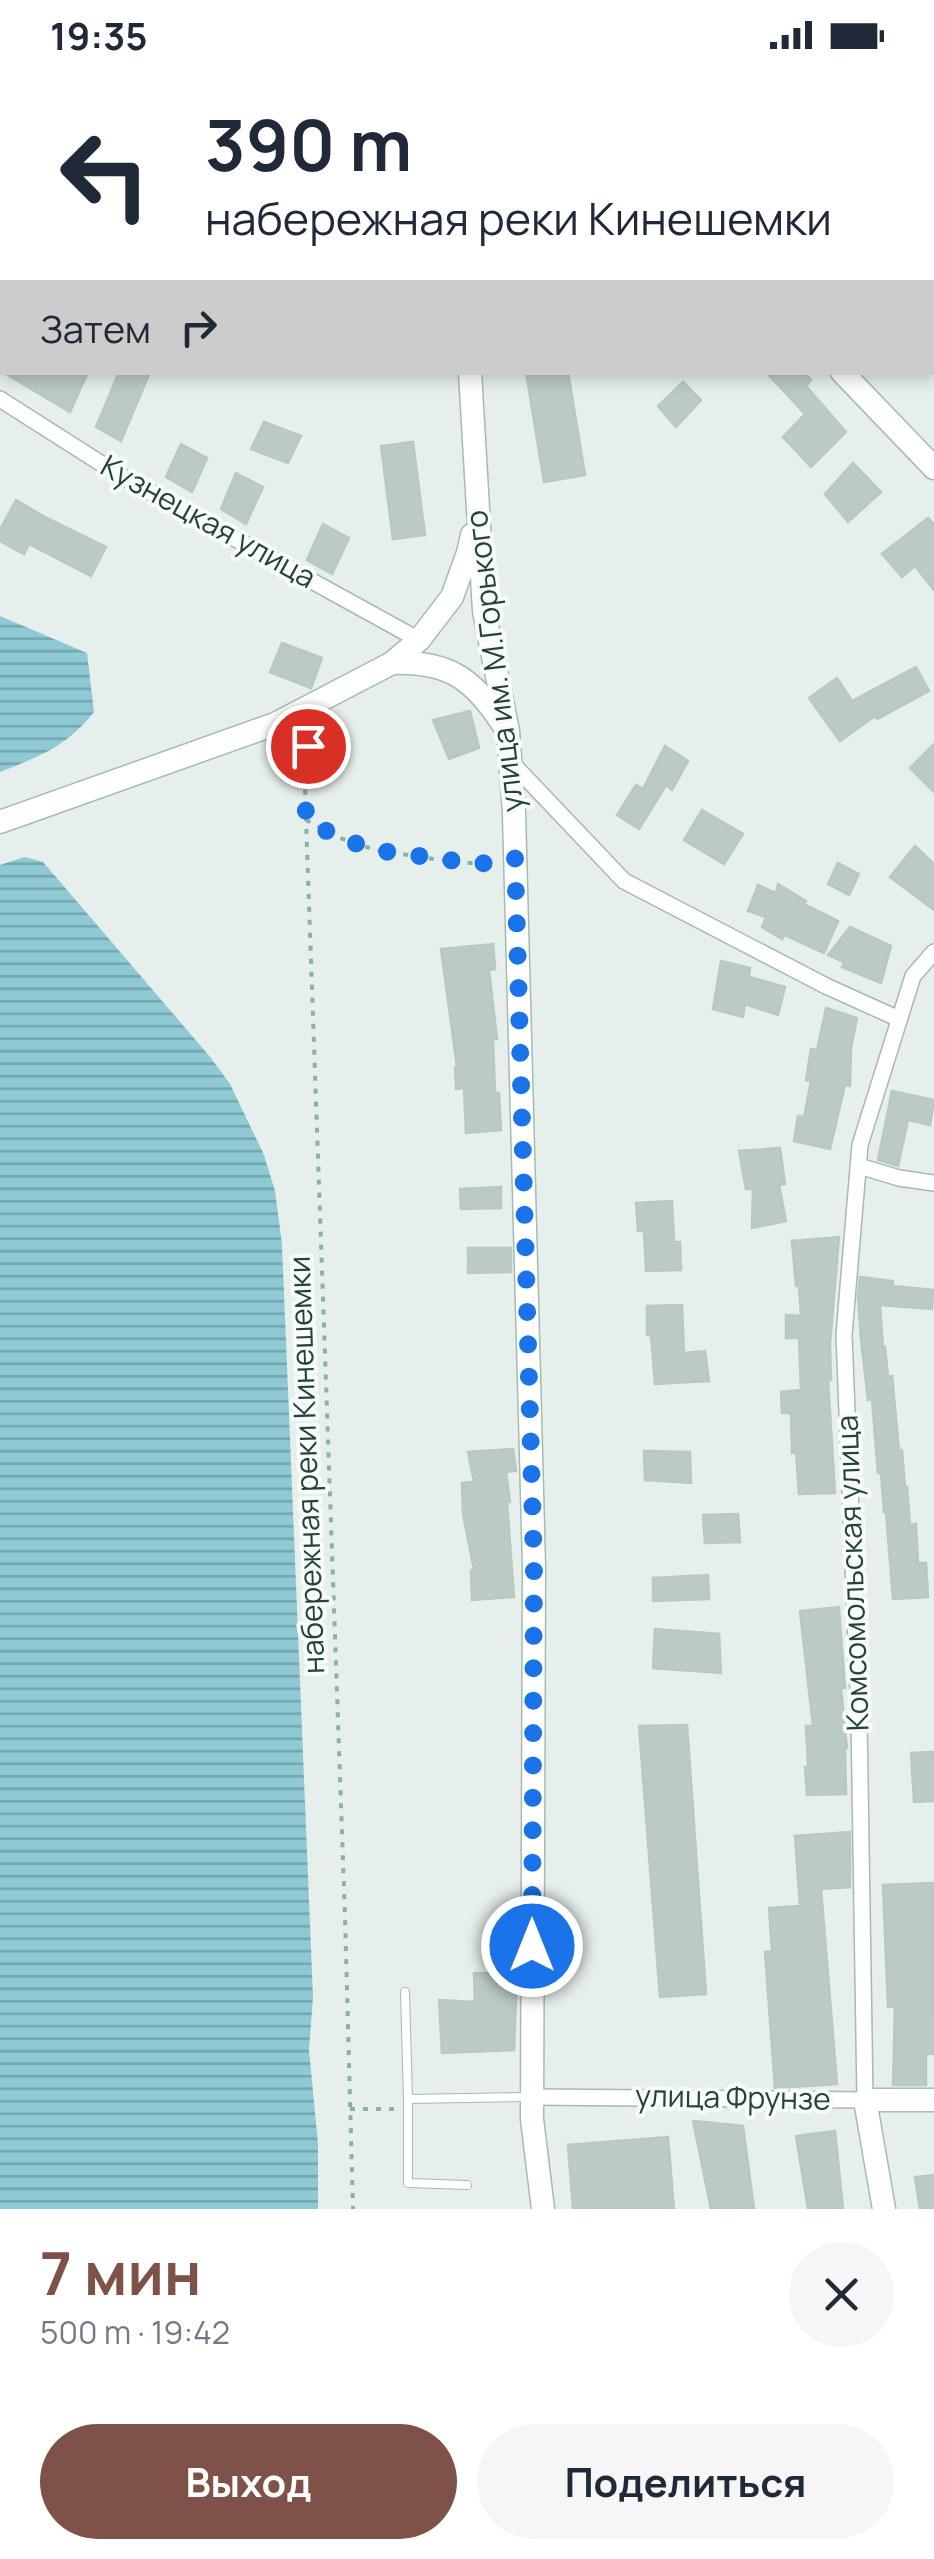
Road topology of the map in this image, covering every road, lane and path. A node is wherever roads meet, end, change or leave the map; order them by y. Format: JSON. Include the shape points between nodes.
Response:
{"nodes":[{"id":1,"x":470,"y":375,"type":"edge"},
{"id":2,"x":845,"y":375,"type":"edge"},
{"id":3,"x":0,"y":399,"type":"edge"},
{"id":4,"x":934,"y":468,"type":"edge"},
{"id":5,"x":476,"y":507,"type":"junction"},
{"id":6,"x":419,"y":640,"type":"junction"},
{"id":7,"x":392,"y":663,"type":"junction"},
{"id":8,"x":326,"y":697,"type":"junction"},
{"id":9,"x":508,"y":731,"type":"junction"},
{"id":10,"x":511,"y":762,"type":"junction"},
{"id":11,"x":306,"y":820,"type":"junction"},
{"id":12,"x":0,"y":822,"type":"edge"},
{"id":13,"x":515,"y":858,"type":"junction"},
{"id":14,"x":934,"y":952,"type":"edge"},
{"id":15,"x":898,"y":1019,"type":"junction"},
{"id":16,"x":859,"y":1166,"type":"junction"},
{"id":17,"x":934,"y":1183,"type":"edge"},
{"id":18,"x":405,"y":1992,"type":"dead end"},
{"id":19,"x":532,"y":2097,"type":"junction"},
{"id":20,"x":865,"y":2100,"type":"junction"},
{"id":21,"x":934,"y":2100,"type":"edge"},
{"id":22,"x":408,"y":2104,"type":"junction"},
{"id":23,"x":350,"y":2109,"type":"junction"},
{"id":24,"x":468,"y":2185,"type":"dead end"},
{"id":25,"x":353,"y":2209,"type":"edge"},
{"id":26,"x":543,"y":2209,"type":"edge"},
{"id":27,"x":884,"y":2209,"type":"edge"}],
"edges":[{"from":1,"to":5,"type":"main road","name":"улица им. М.Горького"},
{"from":2,"to":4,"type":"main road"},
{"from":3,"to":6,"type":"street","name":"Кузнецкая улица","via":[[116,473]]},
{"from":5,"to":6,"type":"main road","via":[[452,597]]},
{"from":5,"to":9,"type":"main road","name":"улица им. М.Горького","via":[[486,628]]},
{"from":6,"to":7,"type":"main road"},
{"from":7,"to":8,"type":"main road"},
{"from":7,"to":9,"type":"main road","via":[[432,666],[469,682]]},
{"from":8,"to":11,"type":"path","name":"набережная реки Кинешемки","via":[[308,746]]},
{"from":8,"to":12,"type":"main road","via":[[275,724]]},
{"from":9,"to":10,"type":"main road","name":"улица им. М.Горького"},
{"from":10,"to":13,"type":"main road","name":"улица им. М.Горького"},
{"from":10,"to":15,"type":"street","via":[[624,882]]},
{"from":11,"to":13,"type":"path","via":[[375,850],[479,864]]},
{"from":11,"to":23,"type":"path","name":"набережная реки Кинешемки"},
{"from":13,"to":19,"type":"main road","name":"улица им. М.Горького","via":[[534,1567]]},
{"from":14,"to":15,"type":"street","name":"Комсомольская улица","via":[[913,976]]},
{"from":15,"to":16,"type":"street","name":"Комсомольская улица"},
{"from":16,"to":17,"type":"street"},
{"from":16,"to":20,"type":"street","name":"Комсомольская улица","via":[[844,1335],[860,1716]]},
{"from":18,"to":22,"type":"lane"},
{"from":19,"to":20,"type":"street","name":"улица Фрунзе"},
{"from":19,"to":22,"type":"lane"},
{"from":19,"to":26,"type":"main road","name":"улица им. М.Горького"},
{"from":20,"to":21,"type":"main road","name":"улица Фрунзе"},
{"from":20,"to":27,"type":"main road","name":"Комсомольская улица"},
{"from":22,"to":23,"type":"path"},
{"from":22,"to":24,"type":"lane","via":[[408,2183]]},
{"from":23,"to":25,"type":"path","name":"набережная реки Кинешемки"}]}
